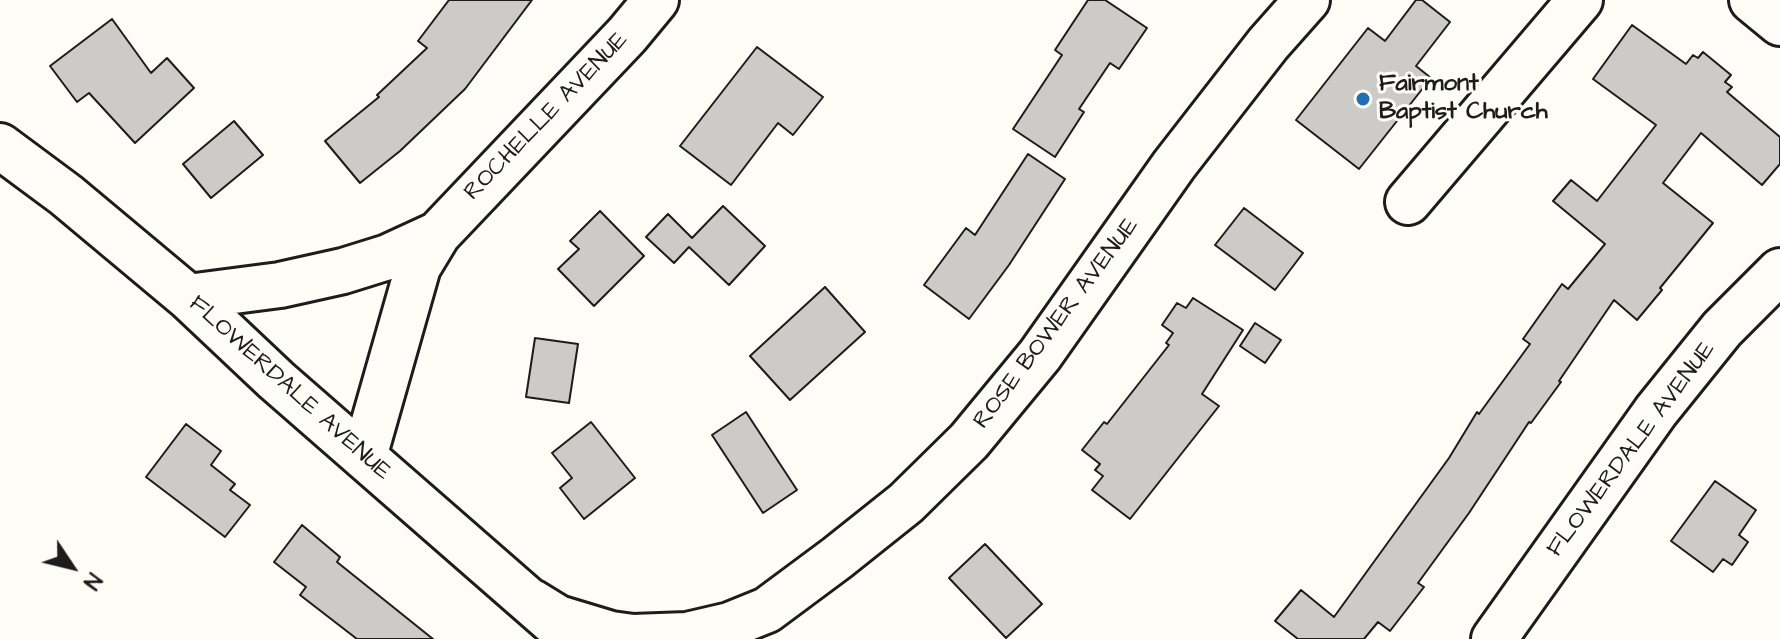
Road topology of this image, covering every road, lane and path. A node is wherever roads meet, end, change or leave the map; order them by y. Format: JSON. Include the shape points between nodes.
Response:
{"nodes":[{"id":1,"x":656,"y":0,"type":"edge"},
{"id":2,"x":1307,"y":0,"type":"edge"},
{"id":3,"x":1580,"y":0,"type":"edge"},
{"id":4,"x":1752,"y":0,"type":"edge"},
{"id":5,"x":1780,"y":23,"type":"edge"},
{"id":6,"x":0,"y":146,"type":"edge"},
{"id":7,"x":1408,"y":202,"type":"dead end"},
{"id":8,"x":438,"y":234,"type":"junction"},
{"id":9,"x":1780,"y":271,"type":"edge"},
{"id":10,"x":188,"y":297,"type":"junction"},
{"id":11,"x":364,"y":457,"type":"junction"},
{"id":12,"x":532,"y":602,"type":"junction"},
{"id":13,"x":757,"y":624,"type":"edge"},
{"id":14,"x":571,"y":639,"type":"edge"},
{"id":15,"x":1494,"y":639,"type":"edge"}],
"edges":[{"from":1,"to":8,"type":"street","name":"ROCHELLE AVENUE"},
{"from":2,"to":13,"type":"street","name":"ROSE BOWER AVENUE","via":[[1174,165],[1040,355],[969,441],[906,503]]},
{"from":3,"to":7,"type":"street"},
{"from":4,"to":5,"type":"street"},
{"from":6,"to":10,"type":"street","name":"FLOWERDALE AVENUE"},
{"from":8,"to":10,"type":"street","name":"ROCHELLE AVENUE","via":[[343,271]]},
{"from":8,"to":11,"type":"street","name":"ROCHELLE AVENUE","via":[[418,267]]},
{"from":9,"to":15,"type":"street","name":"FLOWERDALE AVENUE","via":[[1722,329],[1656,411]]},
{"from":10,"to":11,"type":"street","name":"FLOWERDALE AVENUE"},
{"from":11,"to":12,"type":"street","name":"FLOWERDALE AVENUE"},
{"from":12,"to":13,"type":"street","name":"ROSE BOWER AVENUE","via":[[578,626],[633,637]]},
{"from":12,"to":14,"type":"street","name":"FLOWERDALE AVENUE"}]}
